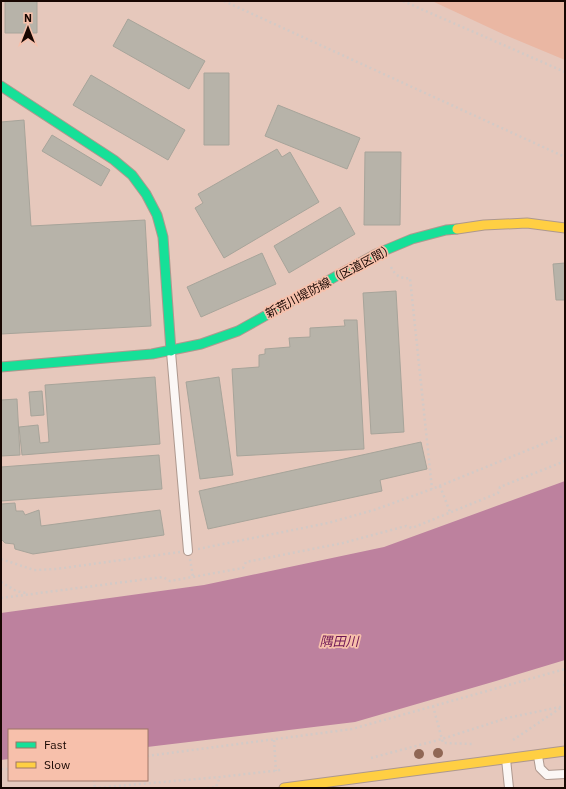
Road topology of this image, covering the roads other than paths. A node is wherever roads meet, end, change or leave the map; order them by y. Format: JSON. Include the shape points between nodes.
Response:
{"nodes":[{"id":1,"x":1,"y":86,"type":"edge"},
{"id":2,"x":565,"y":228,"type":"edge"},
{"id":3,"x":171,"y":351,"type":"junction"},
{"id":4,"x":1,"y":367,"type":"edge"},
{"id":5,"x":188,"y":551,"type":"road end"},
{"id":6,"x":565,"y":751,"type":"edge"},
{"id":7,"x":538,"y":755,"type":"junction"},
{"id":8,"x":506,"y":759,"type":"junction"},
{"id":9,"x":565,"y":774,"type":"edge"},
{"id":10,"x":312,"y":786,"type":"edge"},
{"id":11,"x":284,"y":788,"type":"edge"},
{"id":12,"x":509,"y":788,"type":"edge"}],
"edges":[{"from":1,"to":3,"type":"street","via":[[114,160],[132,175],[146,194],[157,215],[163,237]]},
{"from":2,"to":3,"type":"street","name":"新荒川堤防線（区道区間）","via":[[527,223],[484,225],[446,230],[412,239],[376,254],[238,331]]},
{"from":3,"to":4,"type":"street","name":"新荒川堤防線（区道区間）"},
{"from":3,"to":5,"type":"lane"},
{"from":6,"to":7,"type":"street"},
{"from":7,"to":8,"type":"street"},
{"from":7,"to":9,"type":"lane","via":[[542,772],[547,775]]},
{"from":8,"to":10,"type":"street"},
{"from":8,"to":12,"type":"lane"},
{"from":10,"to":11,"type":"street"}]}
